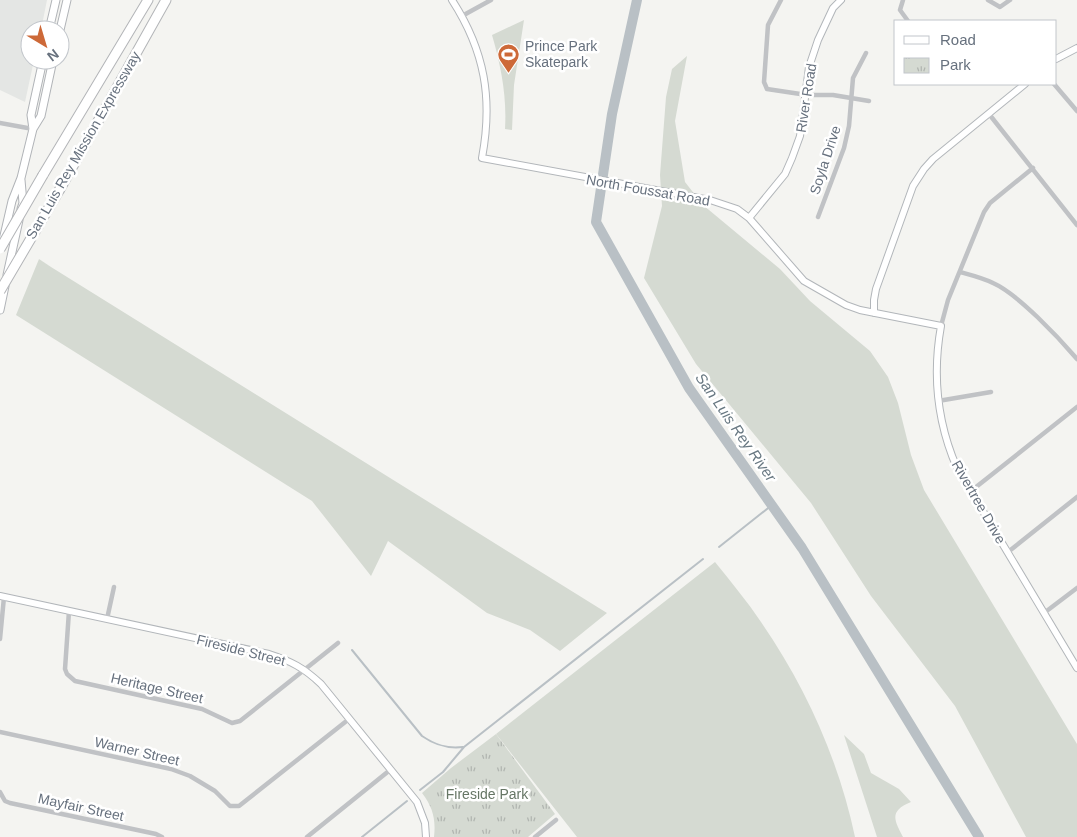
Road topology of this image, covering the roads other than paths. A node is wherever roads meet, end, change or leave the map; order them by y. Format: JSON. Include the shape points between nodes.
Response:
{"nodes":[{"id":1,"x":56,"y":0,"type":"edge"},
{"id":2,"x":66,"y":0,"type":"edge"},
{"id":3,"x":148,"y":0,"type":"edge"},
{"id":4,"x":166,"y":0,"type":"edge"},
{"id":5,"x":452,"y":0,"type":"edge"},
{"id":6,"x":491,"y":0,"type":"edge"},
{"id":7,"x":781,"y":0,"type":"edge"},
{"id":8,"x":841,"y":0,"type":"edge"},
{"id":9,"x":903,"y":0,"type":"edge"},
{"id":10,"x":988,"y":0,"type":"edge"},
{"id":11,"x":1010,"y":0,"type":"edge"},
{"id":12,"x":462,"y":16,"type":"junction"},
{"id":13,"x":51,"y":20,"type":"edge"},
{"id":14,"x":62,"y":20,"type":"edge"},
{"id":15,"x":907,"y":20,"type":"edge"},
{"id":16,"x":1077,"y":48,"type":"edge"},
{"id":17,"x":866,"y":53,"type":"dead end"},
{"id":18,"x":1057,"y":59,"type":"edge"},
{"id":19,"x":41,"y":70,"type":"edge"},
{"id":20,"x":51,"y":70,"type":"edge"},
{"id":21,"x":1025,"y":85,"type":"edge"},
{"id":22,"x":1055,"y":85,"type":"edge"},
{"id":23,"x":807,"y":94,"type":"junction"},
{"id":24,"x":852,"y":98,"type":"junction"},
{"id":25,"x":869,"y":101,"type":"dead end"},
{"id":26,"x":1077,"y":111,"type":"edge"},
{"id":27,"x":989,"y":114,"type":"junction"},
{"id":28,"x":0,"y":123,"type":"edge"},
{"id":29,"x":33,"y":129,"type":"junction"},
{"id":30,"x":1032,"y":168,"type":"junction"},
{"id":31,"x":21,"y":178,"type":"junction"},
{"id":32,"x":818,"y":217,"type":"dead end"},
{"id":33,"x":749,"y":218,"type":"junction"},
{"id":34,"x":1077,"y":225,"type":"edge"},
{"id":35,"x":0,"y":251,"type":"edge"},
{"id":36,"x":960,"y":272,"type":"junction"},
{"id":37,"x":0,"y":291,"type":"edge"},
{"id":38,"x":0,"y":310,"type":"edge"},
{"id":39,"x":874,"y":313,"type":"junction"},
{"id":40,"x":941,"y":326,"type":"junction"},
{"id":41,"x":1077,"y":359,"type":"edge"},
{"id":42,"x":991,"y":392,"type":"dead end"},
{"id":43,"x":938,"y":401,"type":"junction"},
{"id":44,"x":1077,"y":407,"type":"edge"},
{"id":45,"x":970,"y":491,"type":"junction"},
{"id":46,"x":1077,"y":497,"type":"edge"},
{"id":47,"x":1008,"y":552,"type":"junction"},
{"id":48,"x":114,"y":587,"type":"dead end"},
{"id":49,"x":1077,"y":588,"type":"edge"},
{"id":50,"x":2,"y":596,"type":"edge"},
{"id":51,"x":68,"y":611,"type":"junction"},
{"id":52,"x":1044,"y":613,"type":"junction"},
{"id":53,"x":107,"y":619,"type":"junction"},
{"id":54,"x":0,"y":639,"type":"edge"},
{"id":55,"x":338,"y":643,"type":"dead end"},
{"id":56,"x":1077,"y":668,"type":"edge"},
{"id":57,"x":305,"y":670,"type":"junction"},
{"id":58,"x":349,"y":719,"type":"junction"},
{"id":59,"x":0,"y":732,"type":"edge"},
{"id":60,"x":390,"y":770,"type":"junction"},
{"id":61,"x":0,"y":792,"type":"edge"},
{"id":62,"x":556,"y":820,"type":"dead end"},
{"id":63,"x":162,"y":837,"type":"edge"},
{"id":64,"x":307,"y":837,"type":"edge"},
{"id":65,"x":426,"y":837,"type":"edge"},
{"id":66,"x":536,"y":837,"type":"edge"}],
"edges":[{"from":1,"to":13,"type":"main road"},
{"from":2,"to":14,"type":"main road"},
{"from":3,"to":35,"type":"highway","name":"San Luis Rey Mission Expressway","bridge":true},
{"from":4,"to":37,"type":"highway","name":"San Luis Rey Mission Expressway","bridge":true},
{"from":5,"to":12,"type":"street","name":"North Foussat Road"},
{"from":6,"to":12,"type":"street"},
{"from":7,"to":23,"type":"street","via":[[768,25],[764,82],[767,89]]},
{"from":8,"to":23,"type":"street","name":"River Road","via":[[833,8],[818,40],[809,68]]},
{"from":9,"to":15,"type":"street","via":[[900,10]]},
{"from":10,"to":11,"type":"street","via":[[1000,7]]},
{"from":12,"to":33,"type":"street","name":"North Foussat Road","via":[[484,76],[487,130],[482,158],[710,200],[737,209]]},
{"from":16,"to":18,"type":"street"},
{"from":17,"to":24,"type":"street","name":"Soyla Drive","via":[[853,78]]},
{"from":19,"to":29,"type":"main road","via":[[30,115]]},
{"from":20,"to":29,"type":"main road","via":[[41,116]]},
{"from":21,"to":27,"type":"street"},
{"from":22,"to":26,"type":"street"},
{"from":23,"to":24,"type":"street"},
{"from":23,"to":33,"type":"street","name":"River Road","via":[[800,136],[785,174]]},
{"from":24,"to":25,"type":"street"},
{"from":24,"to":32,"type":"street","name":"Soyla Drive","via":[[844,148]]},
{"from":27,"to":30,"type":"street"},
{"from":27,"to":39,"type":"street","via":[[933,159],[912,186],[876,289]]},
{"from":28,"to":29,"type":"street"},
{"from":29,"to":31,"type":"main road"},
{"from":30,"to":34,"type":"street"},
{"from":30,"to":36,"type":"street","name":"Rivertree Drive","via":[[990,203]]},
{"from":31,"to":35,"type":"main road"},
{"from":31,"to":38,"type":"main road","via":[[22,203]]},
{"from":33,"to":39,"type":"street","name":"North Foussat Road","via":[[804,281],[846,304]]},
{"from":36,"to":40,"type":"street","name":"Rivertree Drive"},
{"from":36,"to":41,"type":"street","via":[[1001,287]]},
{"from":39,"to":40,"type":"street","name":"North Foussat Road"},
{"from":40,"to":43,"type":"street","name":"Rivertree Drive","via":[[936,371]]},
{"from":42,"to":43,"type":"street"},
{"from":43,"to":45,"type":"street","name":"Rivertree Drive","via":[[948,446]]},
{"from":44,"to":45,"type":"street"},
{"from":45,"to":47,"type":"street","name":"Rivertree Drive"},
{"from":46,"to":47,"type":"street"},
{"from":47,"to":52,"type":"street","name":"Rivertree Drive"},
{"from":48,"to":53,"type":"street"},
{"from":49,"to":52,"type":"street"},
{"from":50,"to":51,"type":"street","name":"Fireside Street"},
{"from":50,"to":54,"type":"street"},
{"from":51,"to":53,"type":"street","name":"Fireside Street"},
{"from":51,"to":57,"type":"street","name":"Heritage Street","via":[[65,669],[75,681],[202,708],[232,723],[240,721]]},
{"from":52,"to":56,"type":"street","name":"Rivertree Drive"},
{"from":53,"to":57,"type":"street","name":"Fireside Street","via":[[269,654]]},
{"from":55,"to":57,"type":"street","name":"Heritage Street"},
{"from":57,"to":58,"type":"street","name":"Fireside Street","via":[[321,684]]},
{"from":58,"to":59,"type":"street","name":"Warner Street","via":[[234,807],[215,791],[171,769]]},
{"from":58,"to":60,"type":"street","name":"Fireside Street"},
{"from":60,"to":64,"type":"street"},
{"from":60,"to":65,"type":"street","name":"Fireside Street","via":[[417,802],[426,823]]},
{"from":61,"to":63,"type":"street","name":"Mayfair Street","via":[[10,803]]},
{"from":62,"to":66,"type":"street"}]}
